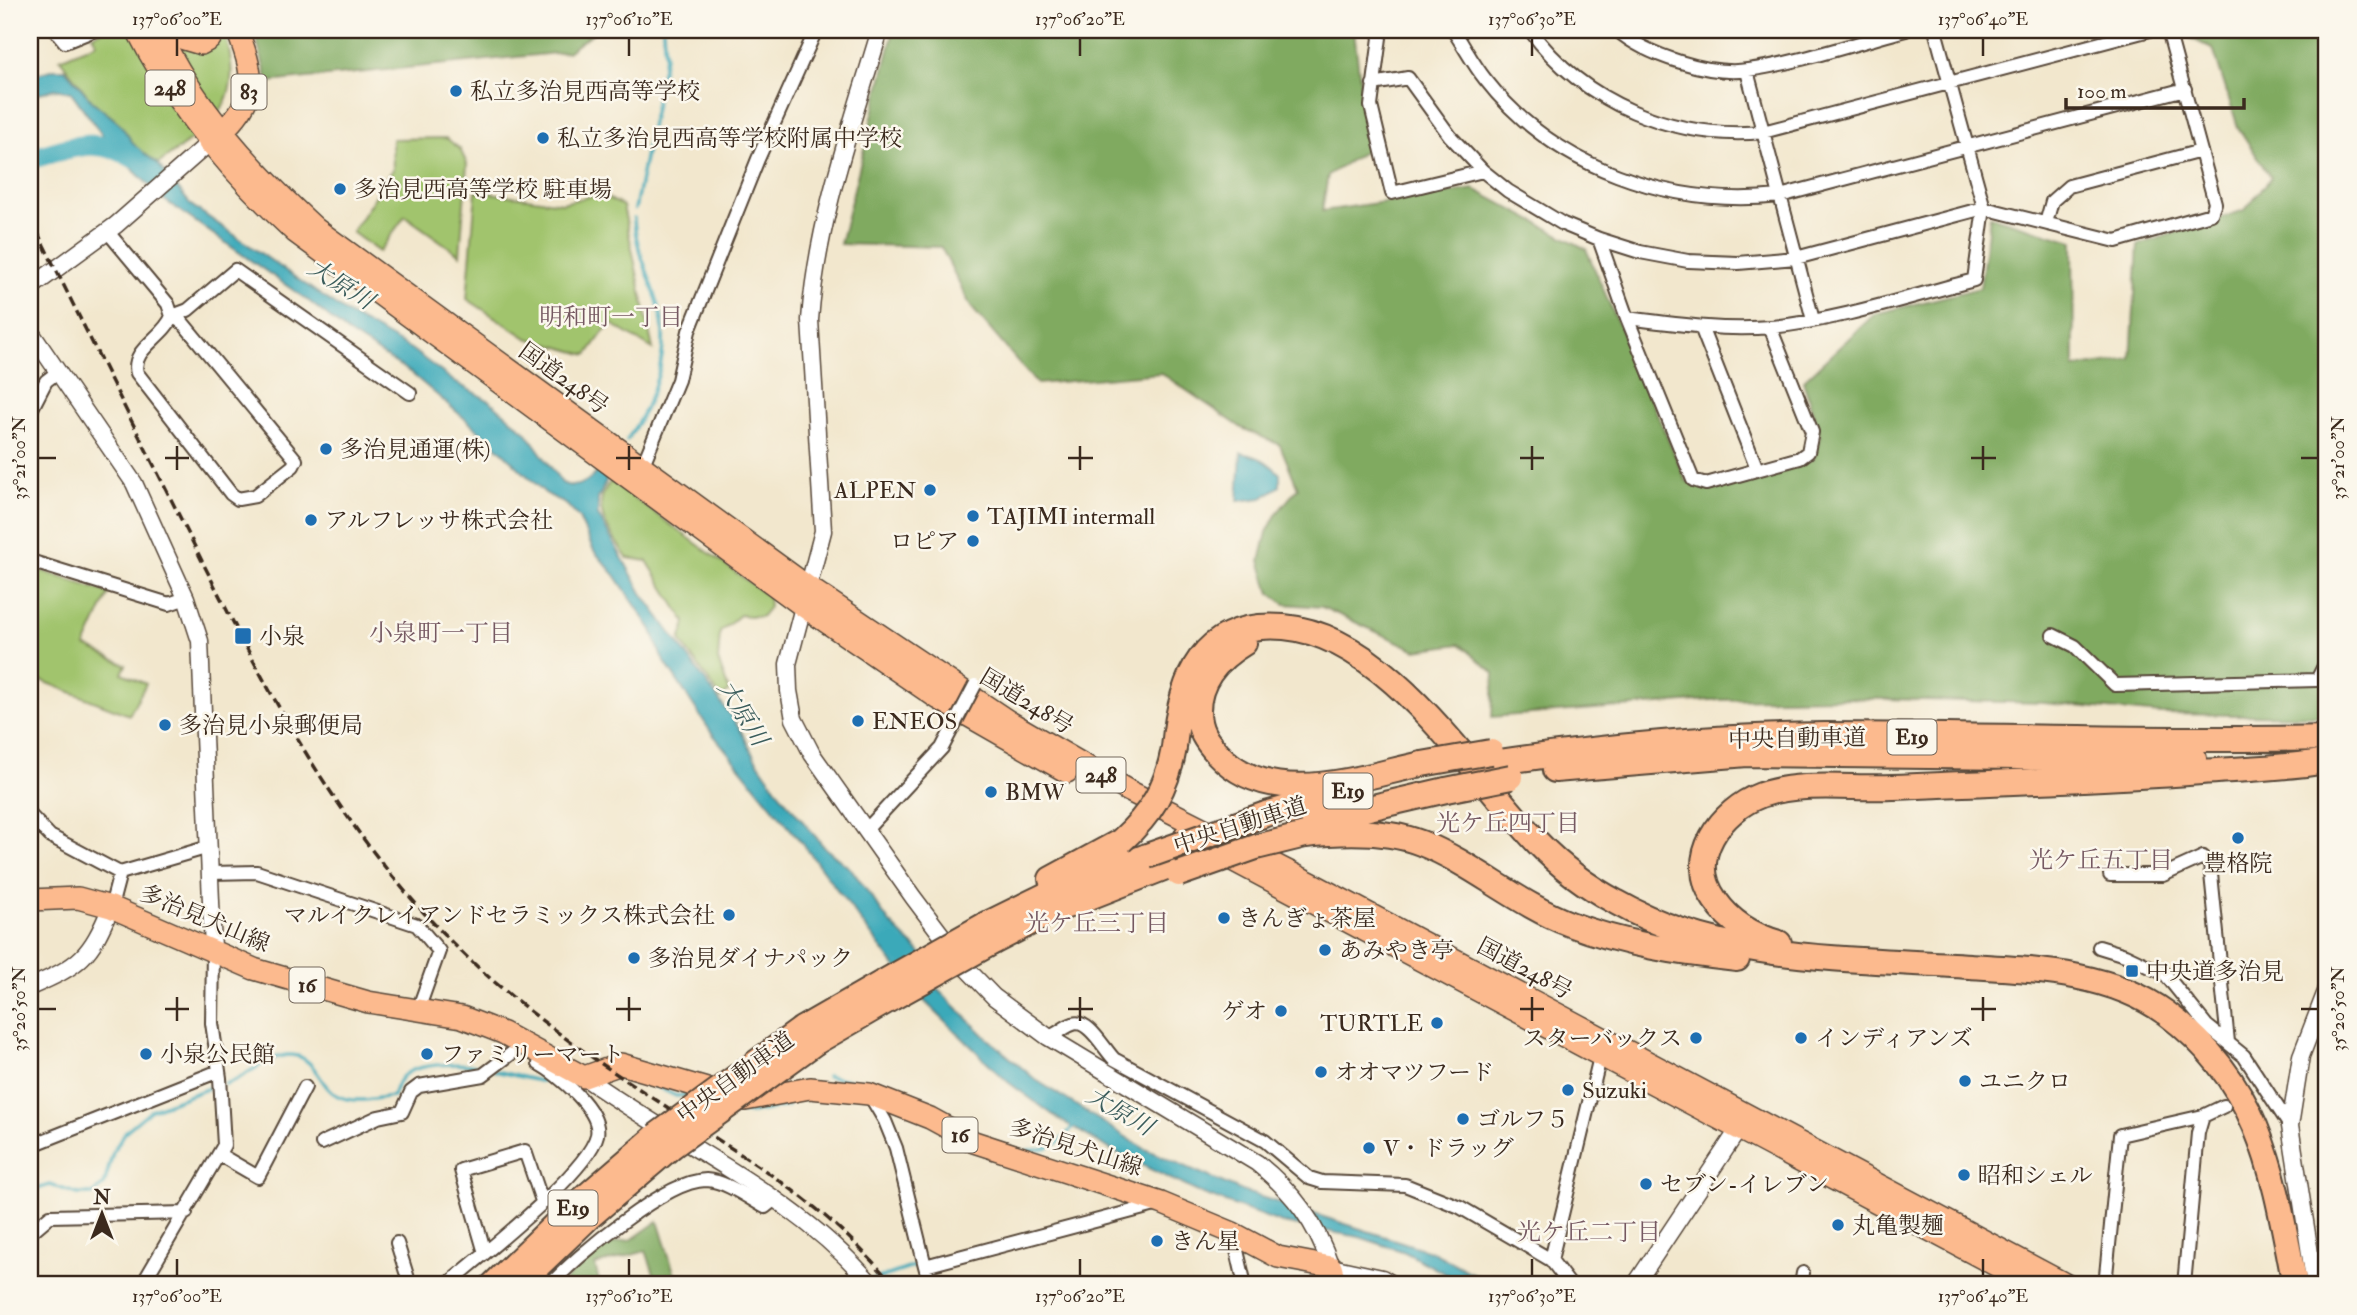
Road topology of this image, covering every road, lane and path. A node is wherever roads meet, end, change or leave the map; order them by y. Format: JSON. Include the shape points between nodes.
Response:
{"nodes":[{"id":1,"x":55,"y":30,"type":"edge"},
{"id":2,"x":95,"y":30,"type":"edge"},
{"id":3,"x":137,"y":30,"type":"edge"},
{"id":4,"x":158,"y":30,"type":"edge"},
{"id":5,"x":177,"y":30,"type":"edge"},
{"id":6,"x":214,"y":30,"type":"edge"},
{"id":7,"x":237,"y":30,"type":"edge"},
{"id":8,"x":816,"y":30,"type":"edge"},
{"id":9,"x":880,"y":30,"type":"edge"},
{"id":10,"x":1381,"y":30,"type":"edge"},
{"id":11,"x":1453,"y":30,"type":"edge"},
{"id":12,"x":1530,"y":30,"type":"edge"},
{"id":13,"x":1617,"y":30,"type":"edge"},
{"id":14,"x":1906,"y":30,"type":"edge"},
{"id":15,"x":1935,"y":30,"type":"edge"},
{"id":16,"x":2150,"y":30,"type":"edge"},
{"id":17,"x":2168,"y":30,"type":"edge"},
{"id":18,"x":1747,"y":71,"type":"junction"},
{"id":19,"x":1373,"y":84,"type":"junction"},
{"id":20,"x":1950,"y":85,"type":"junction"},
{"id":21,"x":2185,"y":89,"type":"junction"},
{"id":22,"x":1763,"y":132,"type":"junction"},
{"id":23,"x":216,"y":137,"type":"junction"},
{"id":24,"x":1967,"y":147,"type":"junction"},
{"id":25,"x":2201,"y":151,"type":"junction"},
{"id":26,"x":1483,"y":171,"type":"junction"},
{"id":27,"x":1780,"y":196,"type":"junction"},
{"id":28,"x":1984,"y":208,"type":"junction"},
{"id":29,"x":2046,"y":223,"type":"junction"},
{"id":30,"x":111,"y":228,"type":"junction"},
{"id":31,"x":1599,"y":239,"type":"junction"},
{"id":32,"x":1796,"y":258,"type":"junction"},
{"id":33,"x":30,"y":288,"type":"edge"},
{"id":34,"x":172,"y":316,"type":"junction"},
{"id":35,"x":1627,"y":318,"type":"junction"},
{"id":36,"x":1813,"y":320,"type":"junction"},
{"id":37,"x":1701,"y":327,"type":"junction"},
{"id":38,"x":1770,"y":327,"type":"junction"},
{"id":39,"x":30,"y":331,"type":"edge"},
{"id":40,"x":59,"y":371,"type":"junction"},
{"id":41,"x":410,"y":393,"type":"dead end"},
{"id":42,"x":30,"y":412,"type":"edge"},
{"id":43,"x":642,"y":467,"type":"junction"},
{"id":44,"x":1757,"y":470,"type":"junction"},
{"id":45,"x":30,"y":561,"type":"edge"},
{"id":46,"x":805,"y":596,"type":"junction"},
{"id":47,"x":186,"y":598,"type":"junction"},
{"id":48,"x":2053,"y":635,"type":"dead end"},
{"id":49,"x":2327,"y":660,"type":"edge"},
{"id":50,"x":975,"y":685,"type":"dead end"},
{"id":51,"x":2327,"y":738,"type":"edge"},
{"id":52,"x":2327,"y":755,"type":"edge"},
{"id":53,"x":2327,"y":761,"type":"edge"},
{"id":54,"x":1500,"y":763,"type":"junction"},
{"id":55,"x":1433,"y":776,"type":"junction"},
{"id":56,"x":30,"y":816,"type":"edge"},
{"id":57,"x":866,"y":830,"type":"junction"},
{"id":58,"x":1297,"y":831,"type":"junction"},
{"id":59,"x":209,"y":847,"type":"junction"},
{"id":60,"x":1164,"y":866,"type":"junction"},
{"id":61,"x":120,"y":873,"type":"junction"},
{"id":62,"x":211,"y":873,"type":"junction"},
{"id":63,"x":2110,"y":876,"type":"dead end"},
{"id":64,"x":30,"y":900,"type":"edge"},
{"id":65,"x":111,"y":907,"type":"junction"},
{"id":66,"x":986,"y":928,"type":"junction"},
{"id":67,"x":2099,"y":947,"type":"dead end"},
{"id":68,"x":213,"y":949,"type":"junction"},
{"id":69,"x":1737,"y":959,"type":"junction"},
{"id":70,"x":1871,"y":960,"type":"junction"},
{"id":71,"x":30,"y":987,"type":"edge"},
{"id":72,"x":2327,"y":989,"type":"edge"},
{"id":73,"x":418,"y":1010,"type":"junction"},
{"id":74,"x":1048,"y":1037,"type":"junction"},
{"id":75,"x":2228,"y":1041,"type":"junction"},
{"id":76,"x":520,"y":1048,"type":"junction"},
{"id":77,"x":1600,"y":1057,"type":"junction"},
{"id":78,"x":220,"y":1080,"type":"junction"},
{"id":79,"x":583,"y":1084,"type":"junction"},
{"id":80,"x":305,"y":1087,"type":"dead end"},
{"id":81,"x":869,"y":1094,"type":"junction"},
{"id":82,"x":2224,"y":1106,"type":"dead end"},
{"id":83,"x":2203,"y":1115,"type":"junction"},
{"id":84,"x":1743,"y":1123,"type":"junction"},
{"id":85,"x":2290,"y":1126,"type":"junction"},
{"id":86,"x":664,"y":1141,"type":"junction"},
{"id":87,"x":322,"y":1143,"type":"dead end"},
{"id":88,"x":30,"y":1146,"type":"edge"},
{"id":89,"x":220,"y":1155,"type":"junction"},
{"id":90,"x":776,"y":1198,"type":"junction"},
{"id":91,"x":542,"y":1201,"type":"junction"},
{"id":92,"x":1161,"y":1203,"type":"junction"},
{"id":93,"x":186,"y":1213,"type":"junction"},
{"id":94,"x":30,"y":1233,"type":"edge"},
{"id":95,"x":1233,"y":1233,"type":"junction"},
{"id":96,"x":397,"y":1243,"type":"dead end"},
{"id":97,"x":485,"y":1253,"type":"junction"},
{"id":98,"x":1551,"y":1259,"type":"junction"},
{"id":99,"x":925,"y":1266,"type":"junction"},
{"id":100,"x":1333,"y":1276,"type":"edge"},
{"id":101,"x":142,"y":1285,"type":"edge"},
{"id":102,"x":410,"y":1285,"type":"edge"},
{"id":103,"x":447,"y":1285,"type":"edge"},
{"id":104,"x":493,"y":1285,"type":"edge"},
{"id":105,"x":518,"y":1285,"type":"edge"},
{"id":106,"x":550,"y":1285,"type":"edge"},
{"id":107,"x":872,"y":1285,"type":"edge"},
{"id":108,"x":930,"y":1285,"type":"edge"},
{"id":109,"x":1245,"y":1285,"type":"edge"},
{"id":110,"x":1394,"y":1285,"type":"edge"},
{"id":111,"x":1570,"y":1285,"type":"edge"},
{"id":112,"x":1635,"y":1285,"type":"edge"},
{"id":113,"x":2033,"y":1285,"type":"edge"},
{"id":114,"x":2067,"y":1285,"type":"edge"},
{"id":115,"x":2105,"y":1285,"type":"edge"},
{"id":116,"x":2184,"y":1285,"type":"edge"},
{"id":117,"x":2288,"y":1285,"type":"edge"},
{"id":118,"x":2295,"y":1285,"type":"edge"},
{"id":119,"x":2315,"y":1285,"type":"edge"}],
"edges":[{"from":1,"to":2,"type":"street","via":[[65,42]]},
{"from":3,"to":23,"type":"main road","name":"国道248号","number":"248","via":[[181,106]]},
{"from":4,"to":23,"type":"main road","name":"国道248号","number":"248"},
{"from":5,"to":6,"type":"main road","via":[[184,39],[201,44]]},
{"from":7,"to":23,"type":"main road","number":"83","via":[[250,64],[250,91]]},
{"from":8,"to":43,"type":"street","via":[[754,169]]},
{"from":9,"to":46,"type":"street","via":[[825,220],[812,290],[822,531]]},
{"from":10,"to":19,"type":"street"},
{"from":11,"to":27,"type":"street","via":[[1486,80],[1521,117],[1576,157],[1649,188],[1695,197],[1747,200]]},
{"from":12,"to":22,"type":"street","via":[[1579,80],[1633,111],[1668,126],[1702,133]]},
{"from":13,"to":18,"type":"street","via":[[1686,64]]},
{"from":14,"to":18,"type":"street"},
{"from":15,"to":20,"type":"street"},
{"from":16,"to":20,"type":"street"},
{"from":17,"to":21,"type":"street"},
{"from":18,"to":22,"type":"street"},
{"from":19,"to":26,"type":"street","via":[[1408,78],[1433,115]]},
{"from":19,"to":26,"type":"street","via":[[1371,106],[1392,193]]},
{"from":20,"to":22,"type":"street"},
{"from":20,"to":24,"type":"street"},
{"from":21,"to":24,"type":"street"},
{"from":21,"to":25,"type":"street"},
{"from":22,"to":27,"type":"street"},
{"from":23,"to":30,"type":"street"},
{"from":23,"to":43,"type":"main road","name":"国道248号","number":"248","via":[[316,229]]},
{"from":23,"to":46,"type":"main road","name":"国道248号","number":"248","via":[[245,186],[295,232]]},
{"from":24,"to":27,"type":"street"},
{"from":24,"to":28,"type":"street"},
{"from":25,"to":29,"type":"street","via":[[2068,186],[2052,201]]},
{"from":25,"to":29,"type":"street","via":[[2215,203],[2211,214],[2116,241]]},
{"from":26,"to":31,"type":"street","via":[[1540,212]]},
{"from":27,"to":32,"type":"street"},
{"from":28,"to":29,"type":"street"},
{"from":28,"to":32,"type":"street"},
{"from":28,"to":36,"type":"street","via":[[1974,280]]},
{"from":30,"to":33,"type":"street"},
{"from":30,"to":34,"type":"street","via":[[168,304]]},
{"from":31,"to":32,"type":"street","via":[[1688,261]]},
{"from":31,"to":35,"type":"street"},
{"from":32,"to":36,"type":"street"},
{"from":34,"to":34,"type":"street","via":[[183,323],[296,460],[255,496],[237,499],[230,494],[137,373],[137,357],[163,333]]},
{"from":34,"to":41,"type":"street","via":[[188,310],[235,271]]},
{"from":35,"to":37,"type":"street"},
{"from":35,"to":44,"type":"street","via":[[1693,480],[1706,484]]},
{"from":36,"to":38,"type":"street"},
{"from":37,"to":38,"type":"street"},
{"from":37,"to":44,"type":"street"},
{"from":38,"to":44,"type":"street","via":[[1812,441],[1800,458]]},
{"from":39,"to":40,"type":"street"},
{"from":40,"to":42,"type":"street","via":[[46,381]]},
{"from":40,"to":47,"type":"street","via":[[134,483]]},
{"from":43,"to":46,"type":"main road","name":"国道248号","number":"248"},
{"from":45,"to":47,"type":"street","via":[[169,604]]},
{"from":46,"to":57,"type":"street","via":[[788,664],[794,719],[812,754]]},
{"from":46,"to":77,"type":"main road","name":"国道248号","number":"248","via":[[939,699],[1013,743]]},
{"from":46,"to":84,"type":"main road","name":"国道248号","number":"248","via":[[1083,766]]},
{"from":47,"to":59,"type":"street","via":[[200,641]]},
{"from":48,"to":49,"type":"street","via":[[2075,646],[2115,685],[2317,680]]},
{"from":50,"to":57,"type":"street","bridge":true,"via":[[942,748]]},
{"from":51,"to":54,"type":"highway","name":"中央自動車道","number":"E19","via":[[2211,741],[1824,735],[1591,748]]},
{"from":52,"to":54,"type":"highway","name":"中央自動車道","number":"E19","via":[[2193,759],[1747,754],[1603,765]]},
{"from":53,"to":70,"type":"highway","via":[[2097,780],[1790,790],[1749,800],[1723,818],[1712,835],[1705,867],[1712,896],[1731,919],[1770,940]]},
{"from":54,"to":55,"type":"highway","name":"中央自動車道","number":"E19","bridge":true},
{"from":54,"to":55,"type":"highway","bridge":true},
{"from":55,"to":58,"type":"highway","name":"中央自動車道","number":"E19"},
{"from":55,"to":60,"type":"highway","name":"中央自動車道","number":"E19","bridge":true,"via":[[1344,792],[1266,814]]},
{"from":55,"to":69,"type":"highway","via":[[1298,786],[1257,782],[1236,772],[1208,744],[1198,718],[1200,695],[1221,659],[1244,643],[1288,638],[1336,653],[1418,721],[1528,850],[1569,885],[1665,940]]},
{"from":56,"to":61,"type":"street","via":[[50,836]]},
{"from":57,"to":74,"type":"street","via":[[968,970],[993,997]]},
{"from":58,"to":60,"type":"highway","bridge":true,"via":[[1256,847]]},
{"from":58,"to":69,"type":"highway","via":[[1381,834],[1419,842],[1569,924],[1651,946]]},
{"from":59,"to":61,"type":"street"},
{"from":59,"to":62,"type":"street"},
{"from":60,"to":66,"type":"highway","name":"中央自動車道","number":"E19","via":[[1044,897]]},
{"from":60,"to":66,"type":"highway","via":[[1077,913],[1051,912]]},
{"from":61,"to":65,"type":"street"},
{"from":62,"to":68,"type":"street"},
{"from":62,"to":73,"type":"street","via":[[257,872],[417,925],[439,951]]},
{"from":63,"to":75,"type":"street","via":[[2163,875],[2203,857],[2210,864]]},
{"from":64,"to":65,"type":"main road","name":"多治見犬山線","number":"16","via":[[78,898]]},
{"from":65,"to":68,"type":"main road","name":"多治見犬山線","number":"16"},
{"from":65,"to":71,"type":"street","via":[[95,945],[77,964]]},
{"from":66,"to":70,"type":"highway","bridge":true,"via":[[1121,841],[1144,821],[1170,772],[1181,696],[1193,664],[1225,636],[1247,628],[1286,627],[1355,652],[1414,701],[1538,843],[1614,901],[1669,929],[1742,947]]},
{"from":66,"to":86,"type":"highway","name":"中央自動車道","number":"E19","bridge":true,"via":[[809,1035]]},
{"from":67,"to":75,"type":"street","via":[[2165,974],[2207,1026]]},
{"from":68,"to":73,"type":"main road","name":"多治見犬山線","number":"16","via":[[254,969],[330,992]]},
{"from":68,"to":78,"type":"street","via":[[212,1023]]},
{"from":69,"to":117,"type":"highway","via":[[1918,978],[2069,984],[2129,1001],[2147,1011],[2206,1059],[2241,1108],[2271,1198]]},
{"from":70,"to":118,"type":"highway","via":[[2050,971],[2112,987],[2162,1010],[2196,1036],[2224,1066],[2247,1104],[2269,1158]]},
{"from":72,"to":85,"type":"street","via":[[2301,1056]]},
{"from":73,"to":76,"type":"main road","name":"多治見犬山線","number":"16","via":[[462,1017]]},
{"from":74,"to":98,"type":"street","via":[[1079,1022],[1114,1059],[1265,1141],[1309,1178],[1405,1185],[1460,1207]]},
{"from":74,"to":100,"type":"street","via":[[1227,1143],[1281,1182],[1304,1208],[1322,1241]]},
{"from":75,"to":85,"type":"street","via":[[2244,1056]]},
{"from":76,"to":79,"type":"main road","name":"多治見犬山線","number":"16"},
{"from":76,"to":79,"type":"street","via":[[551,1070]]},
{"from":76,"to":87,"type":"street","via":[[483,1075],[419,1086],[402,1112],[378,1116]]},
{"from":77,"to":84,"type":"main road","name":"国道248号","number":"248"},
{"from":77,"to":98,"type":"street"},
{"from":78,"to":88,"type":"street"},
{"from":78,"to":89,"type":"street","via":[[224,1145]]},
{"from":79,"to":81,"type":"main road","name":"多治見犬山線","number":"16","via":[[621,1064],[746,1100],[810,1088]]},
{"from":79,"to":90,"type":"street"},
{"from":79,"to":91,"type":"street","via":[[598,1133],[587,1158]]},
{"from":80,"to":89,"type":"street","via":[[258,1177]]},
{"from":81,"to":92,"type":"main road","name":"多治見犬山線","number":"16","via":[[930,1118],[974,1142]]},
{"from":81,"to":99,"type":"street","via":[[896,1149]]},
{"from":82,"to":83,"type":"street"},
{"from":83,"to":115,"type":"street","via":[[2120,1135]]},
{"from":83,"to":116,"type":"street"},
{"from":84,"to":112,"type":"street"},
{"from":84,"to":113,"type":"main road","name":"国道248号","number":"248"},
{"from":84,"to":114,"type":"main road","name":"国道248号","number":"248"},
{"from":85,"to":119,"type":"street"},
{"from":86,"to":104,"type":"highway","name":"中央自動車道","number":"E19","via":[[559,1220]]},
{"from":86,"to":105,"type":"highway","name":"中央自動車道","number":"E19"},
{"from":89,"to":93,"type":"street"},
{"from":90,"to":106,"type":"street","via":[[765,1207],[724,1185],[704,1180],[672,1192],[603,1236]]},
{"from":90,"to":107,"type":"street","via":[[826,1236]]},
{"from":91,"to":97,"type":"street"},
{"from":91,"to":97,"type":"street","via":[[525,1151],[461,1170]]},
{"from":92,"to":95,"type":"main road","name":"多治見犬山線","number":"16"},
{"from":92,"to":99,"type":"street"},
{"from":93,"to":94,"type":"street","via":[[50,1216]]},
{"from":93,"to":101,"type":"street"},
{"from":95,"to":100,"type":"main road","name":"多治見犬山線","number":"16","via":[[1278,1257]]},
{"from":95,"to":109,"type":"street"},
{"from":96,"to":102,"type":"street"},
{"from":97,"to":103,"type":"street"},
{"from":98,"to":111,"type":"street"},
{"from":99,"to":108,"type":"street"},
{"from":100,"to":110,"type":"street","via":[[1382,1278]]}]}
